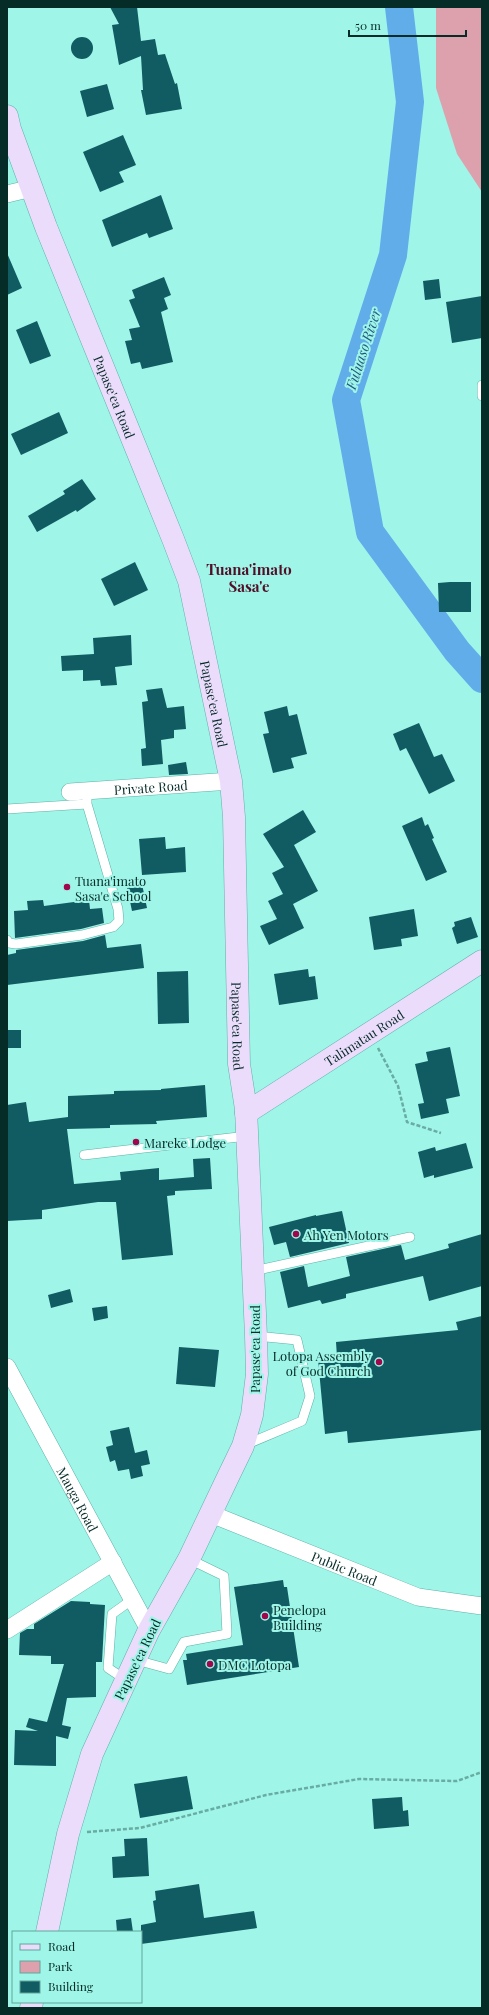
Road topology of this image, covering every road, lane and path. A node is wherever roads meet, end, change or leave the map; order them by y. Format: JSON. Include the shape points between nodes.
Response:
{"nodes":[{"id":1,"x":7,"y":116,"type":"edge"},
{"id":2,"x":32,"y":188,"type":"junction"},
{"id":3,"x":7,"y":194,"type":"edge"},
{"id":4,"x":482,"y":385,"type":"edge"},
{"id":5,"x":482,"y":396,"type":"edge"},
{"id":6,"x":231,"y":781,"type":"junction"},
{"id":7,"x":70,"y":792,"type":"dead end"},
{"id":8,"x":87,"y":797,"type":"junction"},
{"id":9,"x":7,"y":809,"type":"edge"},
{"id":10,"x":7,"y":940,"type":"edge"},
{"id":11,"x":482,"y":962,"type":"edge"},
{"id":12,"x":370,"y":1032,"type":"junction"},
{"id":13,"x":246,"y":1113,"type":"junction"},
{"id":14,"x":441,"y":1133,"type":"dead end"},
{"id":15,"x":247,"y":1136,"type":"junction"},
{"id":16,"x":84,"y":1155,"type":"dead end"},
{"id":17,"x":410,"y":1237,"type":"dead end"},
{"id":18,"x":253,"y":1271,"type":"junction"},
{"id":19,"x":256,"y":1336,"type":"junction"},
{"id":20,"x":7,"y":1368,"type":"edge"},
{"id":21,"x":243,"y":1446,"type":"junction"},
{"id":22,"x":210,"y":1514,"type":"junction"},
{"id":23,"x":189,"y":1559,"type":"junction"},
{"id":24,"x":113,"y":1562,"type":"junction"},
{"id":25,"x":133,"y":1599,"type":"junction"},
{"id":26,"x":482,"y":1606,"type":"edge"},
{"id":27,"x":7,"y":1630,"type":"edge"},
{"id":28,"x":149,"y":1630,"type":"junction"},
{"id":29,"x":136,"y":1660,"type":"junction"},
{"id":30,"x":126,"y":1680,"type":"junction"},
{"id":31,"x":482,"y":1772,"type":"edge"},
{"id":32,"x":68,"y":1834,"type":"junction"},
{"id":33,"x":46,"y":1931,"type":"edge"}],
"edges":[{"from":1,"to":2,"type":"main road","name":"Papase'ea Road"},
{"from":2,"to":3,"type":"street"},
{"from":2,"to":6,"type":"main road","name":"Papase'ea Road","via":[[188,581]]},
{"from":4,"to":5,"type":"lane"},
{"from":6,"to":8,"type":"street","name":"Private Road"},
{"from":6,"to":13,"type":"main road","name":"Papase'ea Road","via":[[239,1064]]},
{"from":7,"to":8,"type":"street","name":"Private Road"},
{"from":8,"to":9,"type":"lane"},
{"from":8,"to":10,"type":"lane","via":[[118,909],[118,921],[113,928],[82,935],[16,944]]},
{"from":11,"to":12,"type":"main road","name":"Talimatau Road"},
{"from":12,"to":13,"type":"main road","name":"Talimatau Road"},
{"from":12,"to":14,"type":"path","via":[[398,1086],[407,1122]]},
{"from":13,"to":15,"type":"main road","name":"Papase'ea Road"},
{"from":15,"to":16,"type":"lane"},
{"from":15,"to":18,"type":"main road","name":"Papase'ea Road"},
{"from":17,"to":18,"type":"lane"},
{"from":18,"to":19,"type":"main road","name":"Papase'ea Road"},
{"from":19,"to":21,"type":"main road","name":"Papase'ea Road","via":[[257,1374],[252,1415]]},
{"from":19,"to":21,"type":"lane","via":[[297,1340],[310,1396],[302,1421]]},
{"from":20,"to":24,"type":"street","name":"Mauga Road"},
{"from":21,"to":22,"type":"main road","name":"Papase'ea Road"},
{"from":22,"to":23,"type":"main road","name":"Papase'ea Road"},
{"from":22,"to":26,"type":"street","name":"Public Road","via":[[418,1597]]},
{"from":23,"to":28,"type":"main road","name":"Papase'ea Road"},
{"from":23,"to":29,"type":"lane","via":[[224,1576],[227,1634],[184,1642],[170,1669]]},
{"from":24,"to":25,"type":"street","name":"Mauga Road"},
{"from":24,"to":27,"type":"street"},
{"from":25,"to":28,"type":"street","name":"Mauga Road"},
{"from":25,"to":30,"type":"lane","via":[[112,1614],[108,1668]]},
{"from":28,"to":29,"type":"main road","name":"Papase'ea Road"},
{"from":29,"to":30,"type":"main road","name":"Papase'ea Road"},
{"from":30,"to":32,"type":"main road","name":"Papase'ea Road","via":[[92,1754]]},
{"from":31,"to":32,"type":"path","via":[[457,1781],[359,1779],[266,1795],[140,1828]]},
{"from":32,"to":33,"type":"main road","name":"Papase'ea Road"}]}
